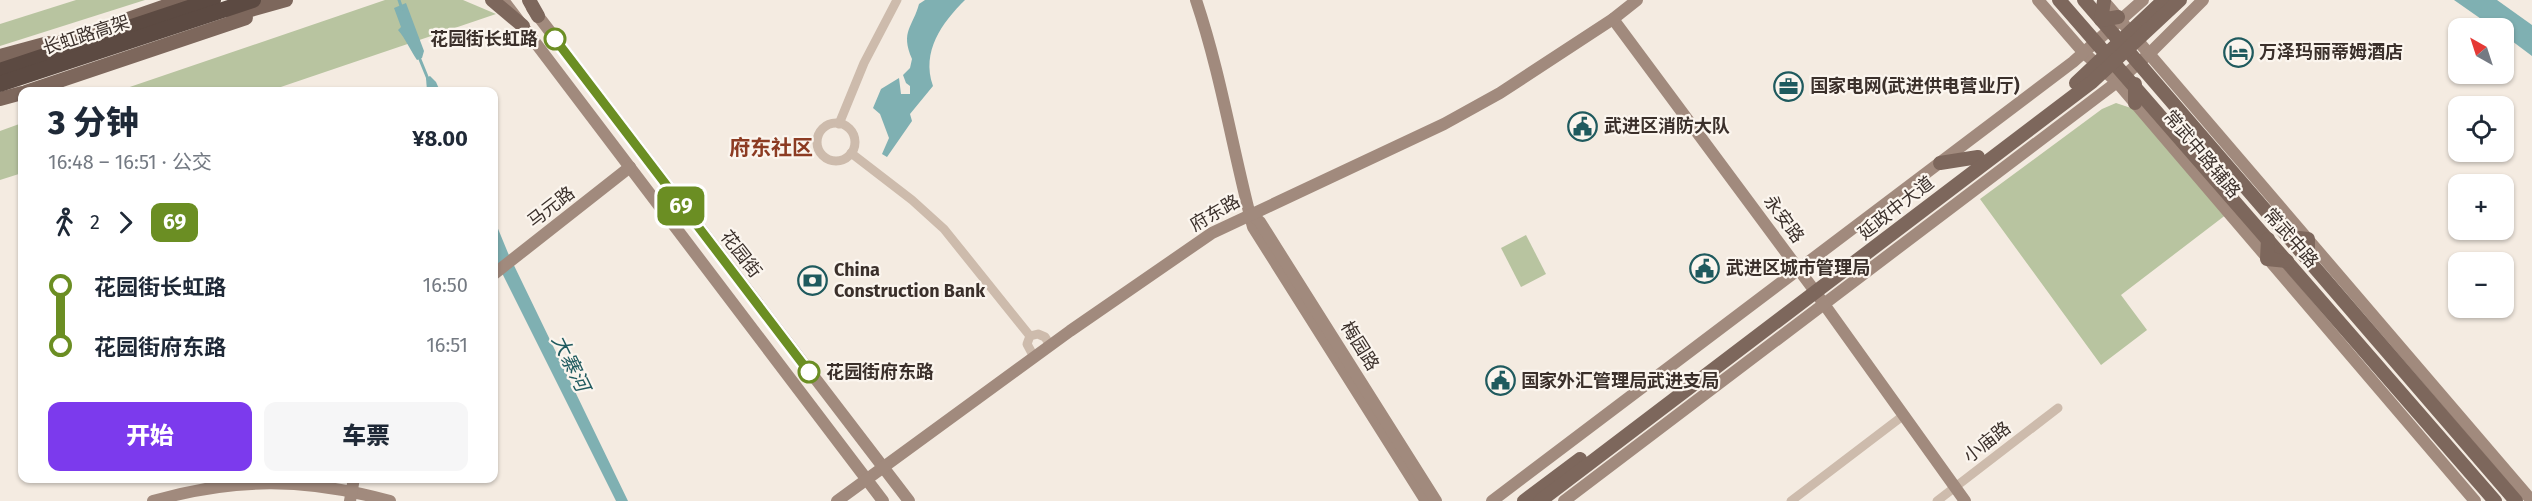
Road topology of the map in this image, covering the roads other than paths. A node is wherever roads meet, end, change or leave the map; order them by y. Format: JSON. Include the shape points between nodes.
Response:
{"nodes":[{"id":1,"x":183,"y":0,"type":"edge"},
{"id":2,"x":213,"y":0,"type":"edge"},
{"id":3,"x":253,"y":0,"type":"edge"},
{"id":4,"x":286,"y":0,"type":"edge"},
{"id":5,"x":298,"y":0,"type":"edge"},
{"id":6,"x":492,"y":0,"type":"edge"},
{"id":7,"x":503,"y":0,"type":"edge"},
{"id":8,"x":527,"y":0,"type":"edge"},
{"id":9,"x":897,"y":0,"type":"edge"},
{"id":10,"x":1196,"y":0,"type":"edge"},
{"id":11,"x":1636,"y":0,"type":"edge"},
{"id":12,"x":2038,"y":0,"type":"edge"},
{"id":13,"x":2059,"y":0,"type":"edge"},
{"id":14,"x":2084,"y":0,"type":"edge"},
{"id":15,"x":2143,"y":0,"type":"edge"},
{"id":16,"x":2164,"y":0,"type":"edge"},
{"id":17,"x":2180,"y":0,"type":"edge"},
{"id":18,"x":2203,"y":0,"type":"edge"},
{"id":19,"x":2103,"y":1,"type":"edge"},
{"id":20,"x":538,"y":16,"type":"joint"},
{"id":21,"x":1613,"y":19,"type":"junction"},
{"id":22,"x":2112,"y":22,"type":"junction"},
{"id":23,"x":523,"y":26,"type":"junction"},
{"id":24,"x":79,"y":35,"type":"junction"},
{"id":25,"x":2096,"y":42,"type":"junction"},
{"id":26,"x":2130,"y":42,"type":"junction"},
{"id":27,"x":2084,"y":53,"type":"junction"},
{"id":28,"x":0,"y":56,"type":"edge"},
{"id":29,"x":2145,"y":58,"type":"junction"},
{"id":30,"x":2106,"y":64,"type":"junction"},
{"id":31,"x":0,"y":68,"type":"edge"},
{"id":32,"x":2125,"y":81,"type":"junction"},
{"id":33,"x":0,"y":84,"type":"edge"},
{"id":34,"x":39,"y":87,"type":"edge"},
{"id":35,"x":0,"y":90,"type":"edge"},
{"id":36,"x":18,"y":94,"type":"edge"},
{"id":37,"x":0,"y":99,"type":"edge"},
{"id":38,"x":2135,"y":103,"type":"joint"},
{"id":39,"x":839,"y":124,"type":"junction"},
{"id":40,"x":851,"y":153,"type":"junction"},
{"id":41,"x":1978,"y":156,"type":"junction"},
{"id":42,"x":1940,"y":163,"type":"junction"},
{"id":43,"x":630,"y":167,"type":"junction"},
{"id":44,"x":1250,"y":214,"type":"junction"},
{"id":45,"x":2290,"y":237,"type":"junction"},
{"id":46,"x":2268,"y":239,"type":"junction"},
{"id":47,"x":2308,"y":239,"type":"junction"},
{"id":48,"x":2267,"y":259,"type":"junction"},
{"id":49,"x":2308,"y":259,"type":"junction"},
{"id":50,"x":2287,"y":261,"type":"junction"},
{"id":51,"x":1798,"y":270,"type":"junction"},
{"id":52,"x":498,"y":271,"type":"edge"},
{"id":53,"x":1813,"y":289,"type":"junction"},
{"id":54,"x":1824,"y":306,"type":"junction"},
{"id":55,"x":1030,"y":336,"type":"junction"},
{"id":56,"x":1050,"y":345,"type":"junction"},
{"id":57,"x":1034,"y":357,"type":"junction"},
{"id":58,"x":2058,"y":408,"type":"dead end"},
{"id":59,"x":1904,"y":415,"type":"junction"},
{"id":60,"x":882,"y":466,"type":"junction"},
{"id":61,"x":866,"y":478,"type":"junction"},
{"id":62,"x":246,"y":483,"type":"edge"},
{"id":63,"x":283,"y":483,"type":"edge"},
{"id":64,"x":1954,"y":488,"type":"junction"},
{"id":65,"x":352,"y":490,"type":"edge"},
{"id":66,"x":153,"y":501,"type":"edge"},
{"id":67,"x":390,"y":501,"type":"edge"},
{"id":68,"x":837,"y":501,"type":"edge"},
{"id":69,"x":883,"y":501,"type":"edge"},
{"id":70,"x":909,"y":501,"type":"edge"},
{"id":71,"x":1426,"y":501,"type":"edge"},
{"id":72,"x":1436,"y":501,"type":"edge"},
{"id":73,"x":1492,"y":501,"type":"edge"},
{"id":74,"x":1524,"y":501,"type":"edge"},
{"id":75,"x":1540,"y":501,"type":"edge"},
{"id":76,"x":1564,"y":501,"type":"edge"},
{"id":77,"x":1791,"y":501,"type":"edge"},
{"id":78,"x":1937,"y":501,"type":"edge"},
{"id":79,"x":1965,"y":501,"type":"edge"},
{"id":80,"x":2475,"y":501,"type":"edge"},
{"id":81,"x":2495,"y":501,"type":"edge"},
{"id":82,"x":2516,"y":501,"type":"edge"},
{"id":83,"x":2532,"y":501,"type":"edge"}],
"edges":[{"from":1,"to":24,"type":"main road"},
{"from":2,"to":31,"type":"highway","name":"长虹路高架"},
{"from":3,"to":33,"type":"highway","name":"长虹路高架"},
{"from":4,"to":35,"type":"main road"},
{"from":5,"to":34,"type":"main road"},
{"from":6,"to":23,"type":"main road"},
{"from":7,"to":23,"type":"street","name":"花园街"},
{"from":8,"to":20,"type":"main road"},
{"from":9,"to":39,"type":"street","via":[[864,63]]},
{"from":10,"to":44,"type":"street","name":"梅园路","via":[[1212,49]]},
{"from":11,"to":21,"type":"street","name":"府东路"},
{"from":12,"to":27,"type":"street"},
{"from":13,"to":25,"type":"main road","name":"常武中路"},
{"from":14,"to":22,"type":"main road","name":"常武中路"},
{"from":15,"to":22,"type":"street"},
{"from":16,"to":26,"type":"main road","name":"延政中大道"},
{"from":17,"to":26,"type":"main road","name":"延政中大道"},
{"from":18,"to":29,"type":"street"},
{"from":19,"to":22,"type":"main road"},
{"from":20,"to":60,"type":"street","name":"花园街"},
{"from":21,"to":44,"type":"street","name":"府东路","via":[[1500,93],[1444,124]]},
{"from":21,"to":51,"type":"street","name":"永安路"},
{"from":22,"to":25,"type":"street"},
{"from":22,"to":26,"type":"main road","name":"常武中路"},
{"from":23,"to":43,"type":"street","name":"花园街"},
{"from":24,"to":28,"type":"main road"},
{"from":24,"to":31,"type":"main road"},
{"from":25,"to":27,"type":"street"},
{"from":25,"to":30,"type":"main road","name":"常武中路"},
{"from":26,"to":29,"type":"main road","name":"常武中路"},
{"from":26,"to":30,"type":"main road","name":"延政中大道"},
{"from":27,"to":30,"type":"street"},
{"from":27,"to":42,"type":"street"},
{"from":29,"to":32,"type":"street"},
{"from":29,"to":45,"type":"main road","name":"常武中路"},
{"from":29,"to":47,"type":"street","name":"常武中路辅路"},
{"from":30,"to":32,"type":"main road","name":"常武中路"},
{"from":30,"to":41,"type":"main road","name":"延政中大道"},
{"from":30,"to":53,"type":"main road","name":"延政中大道"},
{"from":32,"to":38,"type":"main road"},
{"from":32,"to":46,"type":"main road","name":"常武中路"},
{"from":32,"to":54,"type":"street"},
{"from":36,"to":37,"type":"main road"},
{"from":38,"to":48,"type":"street","name":"常武中路辅路"},
{"from":39,"to":40,"type":"street","via":[[853,135]]},
{"from":39,"to":40,"type":"street","via":[[827,126],[819,135],[820,152],[835,161]]},
{"from":40,"to":55,"type":"street","via":[[944,229]]},
{"from":41,"to":42,"type":"main road"},
{"from":41,"to":53,"type":"main road","name":"延政中大道"},
{"from":42,"to":51,"type":"street"},
{"from":43,"to":52,"type":"street","name":"马元路"},
{"from":43,"to":61,"type":"street","name":"花园街"},
{"from":44,"to":56,"type":"street","name":"府东路","via":[[1212,233]]},
{"from":44,"to":71,"type":"street","name":"梅园路","via":[[1253,227]]},
{"from":44,"to":72,"type":"street","name":"梅园路","via":[[1260,222]]},
{"from":45,"to":47,"type":"main road"},
{"from":45,"to":49,"type":"main road","name":"常武中路"},
{"from":46,"to":48,"type":"main road"},
{"from":46,"to":50,"type":"main road","name":"常武中路"},
{"from":47,"to":49,"type":"main road"},
{"from":47,"to":83,"type":"street","name":"常武中路辅路"},
{"from":48,"to":50,"type":"main road"},
{"from":48,"to":80,"type":"street","name":"常武中路辅路"},
{"from":49,"to":82,"type":"main road","name":"常武中路"},
{"from":50,"to":81,"type":"main road","name":"常武中路"},
{"from":51,"to":53,"type":"street","name":"永安路"},
{"from":51,"to":73,"type":"street"},
{"from":53,"to":54,"type":"street","name":"永安路"},
{"from":53,"to":74,"type":"main road","name":"延政中大道"},
{"from":53,"to":75,"type":"main road","name":"延政中大道"},
{"from":54,"to":59,"type":"street","name":"永安路"},
{"from":54,"to":76,"type":"street"},
{"from":55,"to":56,"type":"street","via":[[1045,337]]},
{"from":55,"to":57,"type":"street","via":[[1027,344]]},
{"from":56,"to":57,"type":"street","name":"府东路"},
{"from":57,"to":60,"type":"street","name":"府东路"},
{"from":58,"to":64,"type":"street","name":"小庙路"},
{"from":59,"to":64,"type":"street","name":"永安路"},
{"from":59,"to":77,"type":"street"},
{"from":60,"to":61,"type":"street","name":"府东路"},
{"from":60,"to":70,"type":"street","name":"花园街"},
{"from":61,"to":68,"type":"street","name":"府东路"},
{"from":61,"to":69,"type":"street","name":"花园街"},
{"from":62,"to":66,"type":"street","via":[[212,486]]},
{"from":63,"to":65,"type":"street"},
{"from":64,"to":78,"type":"street","name":"小庙路"},
{"from":64,"to":79,"type":"street","name":"永安路"},
{"from":65,"to":67,"type":"street"}]}
